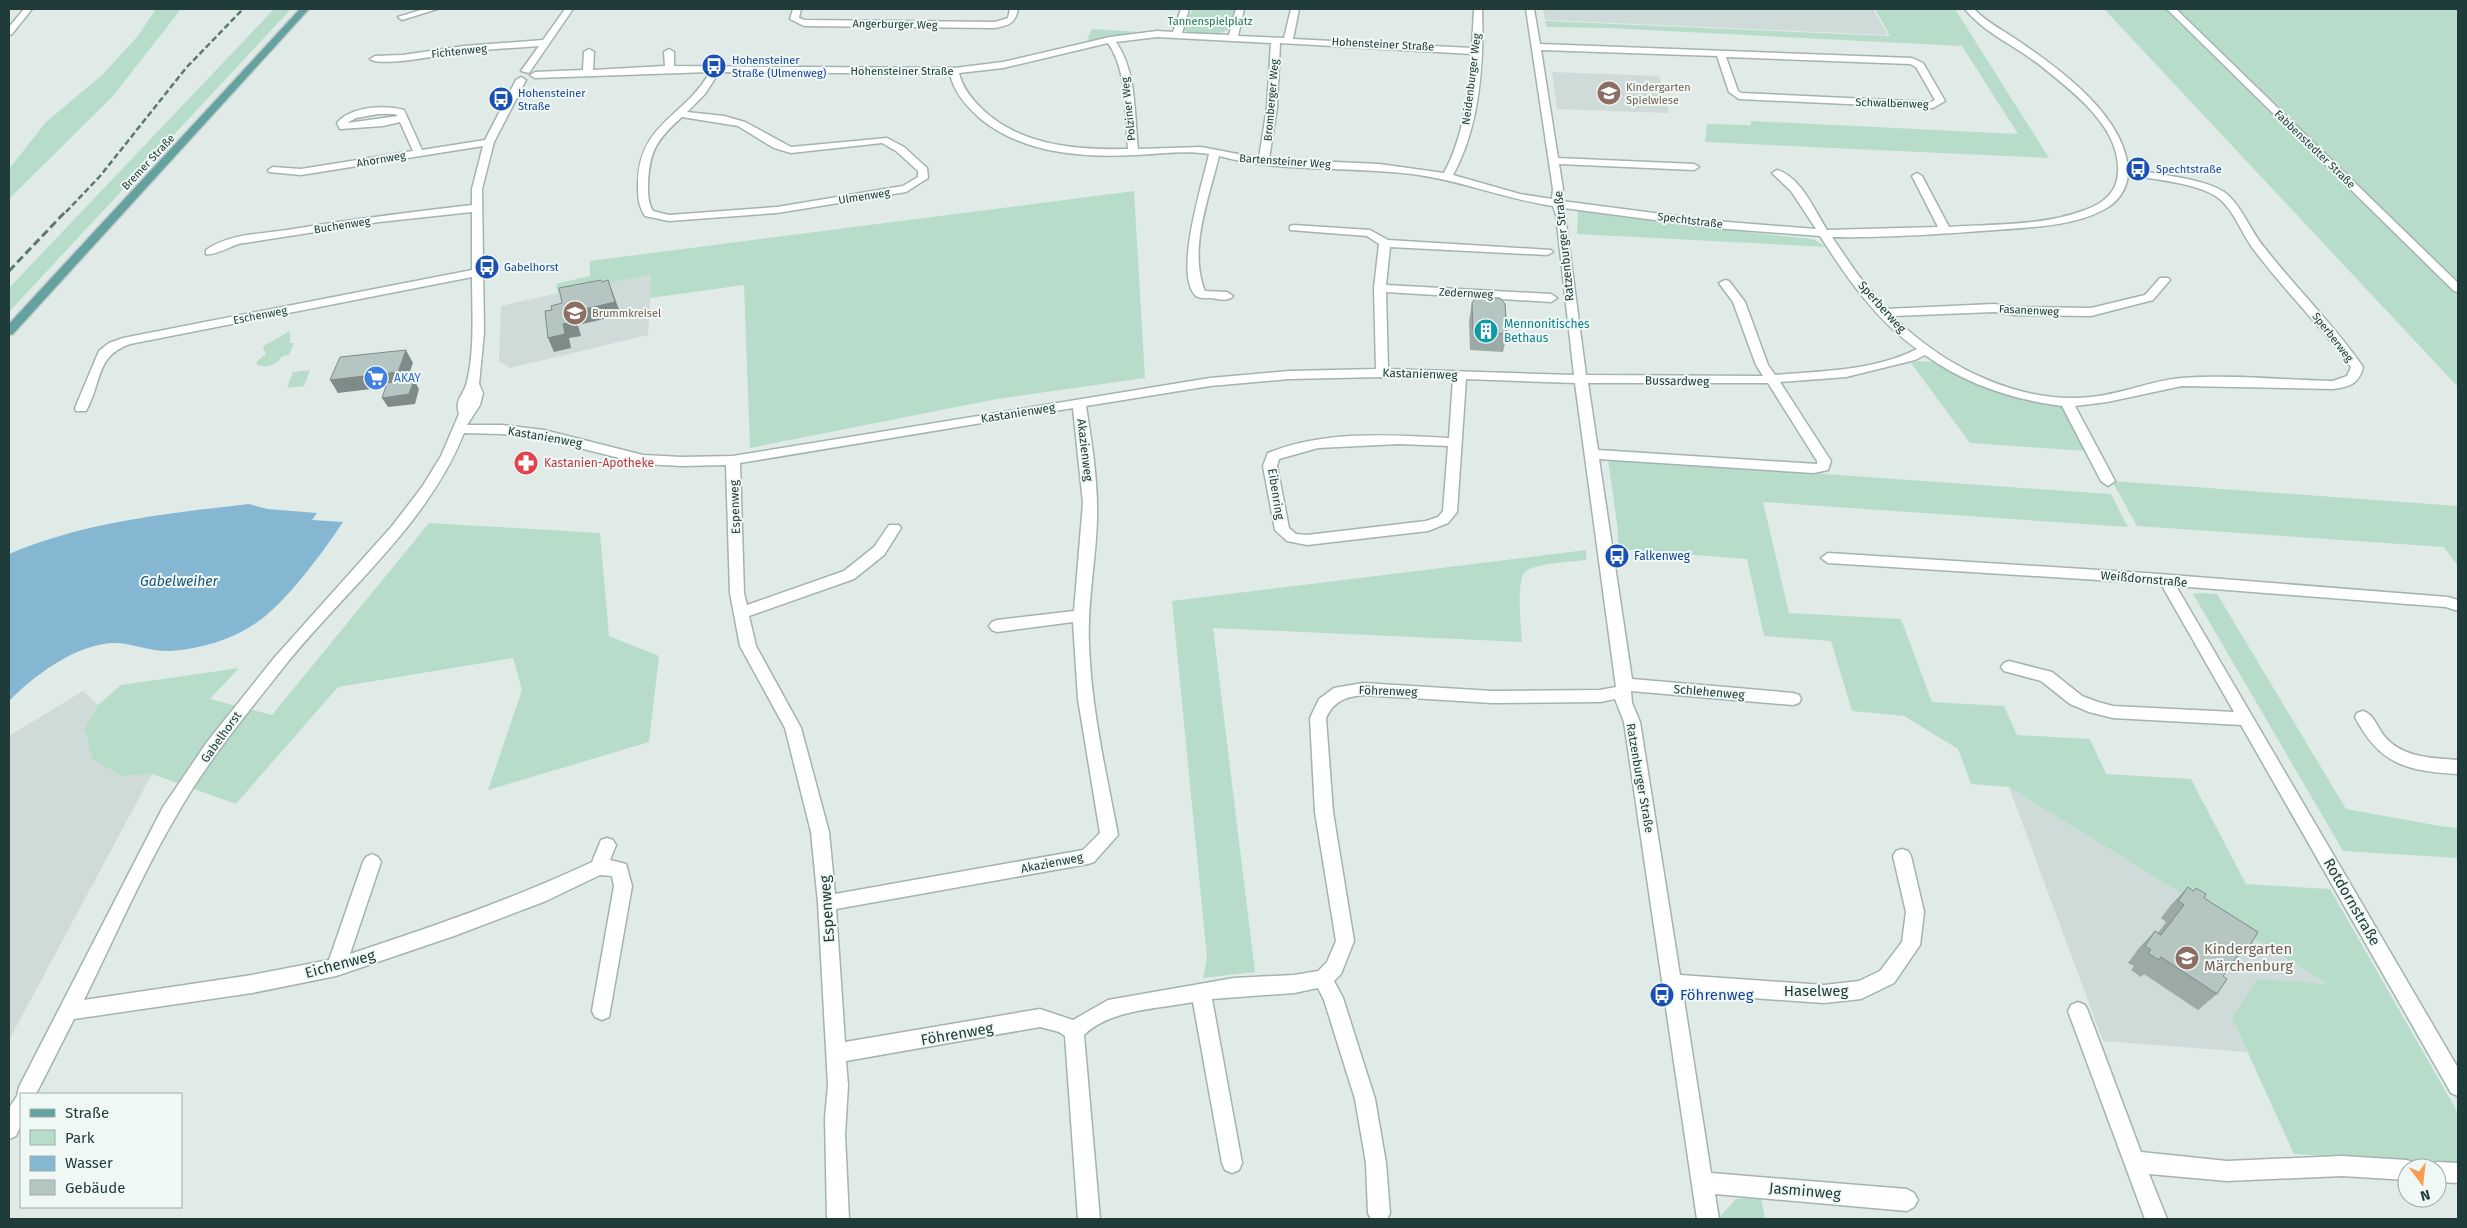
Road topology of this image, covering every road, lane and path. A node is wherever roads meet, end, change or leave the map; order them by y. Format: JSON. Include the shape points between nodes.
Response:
{"nodes":[{"id":1,"x":28,"y":9,"type":"edge"},
{"id":2,"x":305,"y":9,"type":"edge"},
{"id":3,"x":433,"y":9,"type":"edge"},
{"id":4,"x":569,"y":9,"type":"edge"},
{"id":5,"x":797,"y":9,"type":"edge"},
{"id":6,"x":1014,"y":9,"type":"edge"},
{"id":7,"x":1185,"y":9,"type":"edge"},
{"id":8,"x":1240,"y":9,"type":"edge"},
{"id":9,"x":1294,"y":9,"type":"edge"},
{"id":10,"x":1478,"y":9,"type":"edge"},
{"id":11,"x":1530,"y":9,"type":"edge"},
{"id":12,"x":1969,"y":9,"type":"edge"},
{"id":13,"x":2171,"y":9,"type":"edge"},
{"id":14,"x":402,"y":17,"type":"dead end"},
{"id":15,"x":9,"y":32,"type":"edge"},
{"id":16,"x":1177,"y":34,"type":"junction"},
{"id":17,"x":1234,"y":36,"type":"junction"},
{"id":18,"x":1276,"y":39,"type":"junction"},
{"id":19,"x":1110,"y":40,"type":"junction"},
{"id":20,"x":1288,"y":40,"type":"junction"},
{"id":21,"x":543,"y":43,"type":"junction"},
{"id":22,"x":1535,"y":47,"type":"junction"},
{"id":23,"x":1476,"y":51,"type":"junction"},
{"id":24,"x":589,"y":52,"type":"dead end"},
{"id":25,"x":669,"y":52,"type":"dead end"},
{"id":26,"x":1720,"y":53,"type":"junction"},
{"id":27,"x":375,"y":59,"type":"dead end"},
{"id":28,"x":670,"y":69,"type":"junction"},
{"id":29,"x":716,"y":69,"type":"junction"},
{"id":30,"x":954,"y":71,"type":"junction"},
{"id":31,"x":588,"y":72,"type":"junction"},
{"id":32,"x":527,"y":75,"type":"junction"},
{"id":33,"x":679,"y":114,"type":"junction"},
{"id":34,"x":404,"y":118,"type":"junction"},
{"id":35,"x":489,"y":142,"type":"junction"},
{"id":36,"x":418,"y":152,"type":"junction"},
{"id":37,"x":1133,"y":152,"type":"junction"},
{"id":38,"x":1215,"y":152,"type":"junction"},
{"id":39,"x":1264,"y":160,"type":"junction"},
{"id":40,"x":1553,"y":161,"type":"junction"},
{"id":41,"x":1694,"y":167,"type":"dead end"},
{"id":42,"x":273,"y":170,"type":"dead end"},
{"id":43,"x":2124,"y":171,"type":"junction"},
{"id":44,"x":1777,"y":173,"type":"dead end"},
{"id":45,"x":1447,"y":176,"type":"junction"},
{"id":46,"x":1917,"y":176,"type":"dead end"},
{"id":47,"x":1557,"y":203,"type":"junction"},
{"id":48,"x":477,"y":208,"type":"junction"},
{"id":49,"x":1294,"y":228,"type":"dead end"},
{"id":50,"x":1945,"y":230,"type":"junction"},
{"id":51,"x":1824,"y":233,"type":"junction"},
{"id":52,"x":1385,"y":243,"type":"junction"},
{"id":53,"x":210,"y":252,"type":"dead end"},
{"id":54,"x":1547,"y":252,"type":"dead end"},
{"id":55,"x":478,"y":272,"type":"junction"},
{"id":56,"x":2164,"y":280,"type":"dead end"},
{"id":57,"x":1724,"y":283,"type":"dead end"},
{"id":58,"x":1380,"y":288,"type":"junction"},
{"id":59,"x":2458,"y":289,"type":"edge"},
{"id":60,"x":1227,"y":296,"type":"dead end"},
{"id":61,"x":1551,"y":298,"type":"dead end"},
{"id":62,"x":1884,"y":313,"type":"junction"},
{"id":63,"x":9,"y":331,"type":"edge"},
{"id":64,"x":1925,"y":350,"type":"junction"},
{"id":65,"x":1382,"y":373,"type":"junction"},
{"id":66,"x":1460,"y":375,"type":"junction"},
{"id":67,"x":1582,"y":379,"type":"junction"},
{"id":68,"x":1773,"y":379,"type":"junction"},
{"id":69,"x":2067,"y":402,"type":"junction"},
{"id":70,"x":1079,"y":404,"type":"junction"},
{"id":71,"x":81,"y":408,"type":"dead end"},
{"id":72,"x":462,"y":421,"type":"junction"},
{"id":73,"x":1455,"y":442,"type":"junction"},
{"id":74,"x":1593,"y":454,"type":"junction"},
{"id":75,"x":733,"y":460,"type":"junction"},
{"id":76,"x":2108,"y":481,"type":"dead end"},
{"id":77,"x":894,"y":528,"type":"dead end"},
{"id":78,"x":1828,"y":558,"type":"dead end"},
{"id":79,"x":2167,"y":582,"type":"junction"},
{"id":80,"x":2458,"y":606,"type":"edge"},
{"id":81,"x":741,"y":614,"type":"junction"},
{"id":82,"x":1081,"y":616,"type":"junction"},
{"id":83,"x":997,"y":626,"type":"dead end"},
{"id":84,"x":2008,"y":667,"type":"dead end"},
{"id":85,"x":1623,"y":688,"type":"junction"},
{"id":86,"x":1793,"y":699,"type":"dead end"},
{"id":87,"x":2363,"y":716,"type":"dead end"},
{"id":88,"x":2246,"y":719,"type":"junction"},
{"id":89,"x":2458,"y":767,"type":"edge"},
{"id":90,"x":607,"y":845,"type":"dead end"},
{"id":91,"x":1902,"y":856,"type":"dead end"},
{"id":92,"x":372,"y":862,"type":"dead end"},
{"id":93,"x":599,"y":867,"type":"junction"},
{"id":94,"x":828,"y":903,"type":"junction"},
{"id":95,"x":336,"y":966,"type":"junction"},
{"id":96,"x":1323,"y":979,"type":"junction"},
{"id":97,"x":1671,"y":983,"type":"junction"},
{"id":98,"x":1201,"y":992,"type":"junction"},
{"id":99,"x":67,"y":1011,"type":"junction"},
{"id":100,"x":602,"y":1011,"type":"dead end"},
{"id":101,"x":2078,"y":1011,"type":"dead end"},
{"id":102,"x":1074,"y":1032,"type":"junction"},
{"id":103,"x":836,"y":1053,"type":"junction"},
{"id":104,"x":2458,"y":1086,"type":"edge"},
{"id":105,"x":26,"y":1093,"type":"edge"},
{"id":106,"x":20,"y":1106,"type":"edge"},
{"id":107,"x":9,"y":1129,"type":"edge"},
{"id":108,"x":2134,"y":1162,"type":"junction"},
{"id":109,"x":1232,"y":1163,"type":"dead end"},
{"id":110,"x":2397,"y":1169,"type":"edge"},
{"id":111,"x":1703,"y":1183,"type":"junction"},
{"id":112,"x":1907,"y":1200,"type":"dead end"},
{"id":113,"x":1379,"y":1213,"type":"dead end"},
{"id":114,"x":838,"y":1219,"type":"edge"},
{"id":115,"x":1089,"y":1219,"type":"edge"},
{"id":116,"x":1708,"y":1219,"type":"edge"},
{"id":117,"x":2156,"y":1219,"type":"edge"}],
"edges":[{"from":1,"to":15,"type":"street"},
{"from":2,"to":63,"type":"main road","name":"Bremer Straße"},
{"from":3,"to":14,"type":"street"},
{"from":4,"to":21,"type":"street","name":"Gabelhorst"},
{"from":5,"to":6,"type":"street","name":"Angerburger Weg","via":[[794,19],[804,23],[995,25],[1012,19]]},
{"from":7,"to":16,"type":"street"},
{"from":8,"to":17,"type":"street"},
{"from":9,"to":20,"type":"street"},
{"from":10,"to":23,"type":"street","name":"Neidenburger Weg"},
{"from":11,"to":22,"type":"street","name":"Ratzenburger Straße"},
{"from":12,"to":43,"type":"street","via":[[1982,22],[2017,44],[2075,89],[2119,142]]},
{"from":13,"to":59,"type":"street","name":"Fabbenstedter Straße"},
{"from":16,"to":17,"type":"street","name":"Hohensteiner Straße"},
{"from":16,"to":19,"type":"street","name":"Hohensteiner Straße"},
{"from":17,"to":18,"type":"street","name":"Hohensteiner Straße"},
{"from":18,"to":20,"type":"street","name":"Hohensteiner Straße"},
{"from":18,"to":39,"type":"street","name":"Bromberger Weg","via":[[1272,107]]},
{"from":19,"to":30,"type":"street","name":"Hohensteiner Straße","via":[[1003,65]]},
{"from":19,"to":37,"type":"street","name":"Polziner Weg","via":[[1120,53],[1126,77]]},
{"from":20,"to":23,"type":"street","name":"Hohensteiner Straße"},
{"from":21,"to":27,"type":"street","name":"Fichtenweg"},
{"from":21,"to":32,"type":"street","name":"Gabelhorst"},
{"from":22,"to":26,"type":"street","name":"Schwalbenweg"},
{"from":22,"to":40,"type":"street","name":"Ratzenburger Straße"},
{"from":23,"to":45,"type":"street","name":"Neidenburger Weg","via":[[1466,128]]},
{"from":24,"to":31,"type":"street"},
{"from":25,"to":28,"type":"street"},
{"from":26,"to":26,"type":"street","name":"Schwalbenweg","via":[[1912,61],[1920,65],[1940,101],[1933,105],[1739,96],[1734,92]]},
{"from":28,"to":29,"type":"street","name":"Hohensteiner Straße"},
{"from":28,"to":31,"type":"street","name":"Hohensteiner Straße"},
{"from":29,"to":30,"type":"street","name":"Hohensteiner Straße"},
{"from":29,"to":33,"type":"street","name":"Ulmenweg","via":[[700,94]]},
{"from":30,"to":37,"type":"street","name":"Bartensteiner Weg","via":[[957,85],[973,106],[1007,131],[1064,150]]},
{"from":31,"to":32,"type":"street","name":"Hohensteiner Straße"},
{"from":32,"to":35,"type":"street","name":"Gabelhorst","via":[[508,100]]},
{"from":33,"to":33,"type":"street","name":"Ulmenweg","via":[[658,133],[646,150],[642,167],[643,206],[649,214],[669,218],[777,210],[906,189],[923,178],[923,170],[913,160],[894,143],[884,140],[791,150],[776,147],[750,127]]},
{"from":34,"to":34,"type":"street","via":[[401,112],[391,110],[353,115],[342,123],[344,127],[355,127]]},
{"from":34,"to":36,"type":"street"},
{"from":35,"to":36,"type":"street","name":"Ahornweg"},
{"from":35,"to":48,"type":"street","name":"Gabelhorst","via":[[477,189]]},
{"from":36,"to":42,"type":"street","name":"Ahornweg","via":[[301,172]]},
{"from":37,"to":38,"type":"street","name":"Bartensteiner Weg","via":[[1183,149]]},
{"from":38,"to":39,"type":"street","name":"Bartensteiner Weg"},
{"from":38,"to":60,"type":"street","via":[[1195,235],[1192,275],[1201,294]]},
{"from":39,"to":45,"type":"street","name":"Bartensteiner Weg","via":[[1378,167]]},
{"from":40,"to":41,"type":"street"},
{"from":40,"to":47,"type":"street","name":"Ratzenburger Straße"},
{"from":43,"to":50,"type":"street","name":"Spechtstraße","via":[[2120,188],[2109,202],[2086,212],[2054,221]]},
{"from":43,"to":69,"type":"street","name":"Sperberweg","via":[[2202,186],[2220,194],[2258,248],[2332,333],[2357,368],[2355,377],[2349,383],[2333,385],[2174,383],[2102,400]]},
{"from":44,"to":51,"type":"street","via":[[1796,189]]},
{"from":45,"to":47,"type":"street","name":"Bartensteiner Weg","via":[[1538,201]]},
{"from":46,"to":50,"type":"street"},
{"from":47,"to":51,"type":"street","name":"Spechtstraße"},
{"from":47,"to":67,"type":"street","name":"Ratzenburger Straße"},
{"from":48,"to":53,"type":"street","name":"Buchenweg","via":[[237,241]]},
{"from":48,"to":55,"type":"street","name":"Gabelhorst"},
{"from":49,"to":52,"type":"street","via":[[1370,233]]},
{"from":50,"to":51,"type":"street","name":"Spechtstraße"},
{"from":51,"to":62,"type":"street","name":"Sperberweg"},
{"from":52,"to":54,"type":"street"},
{"from":52,"to":58,"type":"street"},
{"from":55,"to":71,"type":"street","name":"Eschenweg","via":[[127,341],[103,354]]},
{"from":55,"to":72,"type":"street","name":"Gabelhorst","via":[[478,333],[473,384],[477,393]]},
{"from":56,"to":62,"type":"street","name":"Fasanenweg","via":[[2149,298],[2091,312],[1994,308]]},
{"from":57,"to":68,"type":"street","via":[[1739,302],[1762,365]]},
{"from":58,"to":61,"type":"street","name":"Zedernweg"},
{"from":58,"to":65,"type":"street"},
{"from":62,"to":64,"type":"street","name":"Sperberweg"},
{"from":64,"to":68,"type":"street","name":"Bussardweg","via":[[1911,357],[1846,373]]},
{"from":64,"to":69,"type":"street","name":"Sperberweg","via":[[1954,368],[1990,383],[2028,396]]},
{"from":65,"to":66,"type":"street","name":"Kastanienweg"},
{"from":65,"to":70,"type":"street","name":"Kastanienweg","via":[[1289,375],[1210,382]]},
{"from":66,"to":67,"type":"street","name":"Kastanienweg"},
{"from":66,"to":73,"type":"street","name":"Eibenring"},
{"from":67,"to":68,"type":"street","name":"Bussardweg"},
{"from":67,"to":74,"type":"street","name":"Ratzenburger Straße"},
{"from":68,"to":74,"type":"street","via":[[1824,461],[1823,467],[1814,470]]},
{"from":69,"to":76,"type":"street"},
{"from":70,"to":75,"type":"street","name":"Kastanienweg"},
{"from":70,"to":82,"type":"street","name":"Akazienweg","via":[[1090,484]]},
{"from":72,"to":75,"type":"street","name":"Kastanienweg","via":[[487,428],[572,440],[632,457],[675,462]]},
{"from":72,"to":99,"type":"street","name":"Gabelhorst","via":[[438,473],[397,529],[279,662],[213,747],[169,812]]},
{"from":73,"to":73,"type":"street","name":"Eibenring","via":[[1450,512],[1443,520],[1428,526],[1306,540],[1292,538],[1282,530],[1270,466],[1273,456],[1286,450],[1349,441]]},
{"from":74,"to":85,"type":"street","name":"Ratzenburger Straße"},
{"from":75,"to":81,"type":"street","name":"Espenweg","via":[[737,593]]},
{"from":77,"to":81,"type":"street","via":[[879,551],[849,575]]},
{"from":78,"to":79,"type":"street","name":"Weißdornstraße","via":[[2146,578]]},
{"from":79,"to":80,"type":"street","name":"Weißdornstraße","via":[[2448,602]]},
{"from":79,"to":88,"type":"street","name":"Rotdornstraße"},
{"from":81,"to":94,"type":"street","name":"Espenweg","via":[[748,646],[793,728],[820,832]]},
{"from":82,"to":83,"type":"street"},
{"from":82,"to":94,"type":"street","name":"Akazienweg","via":[[1087,720],[1109,835],[1088,857]]},
{"from":84,"to":88,"type":"street","via":[[2046,676],[2064,692],[2095,708],[2113,712]]},
{"from":85,"to":86,"type":"street","name":"Schlehenweg"},
{"from":85,"to":96,"type":"street","name":"Föhrenweg","via":[[1600,696],[1492,697],[1363,689],[1340,692],[1325,703],[1318,718],[1324,812],[1345,941],[1334,968]]},
{"from":85,"to":97,"type":"street","name":"Ratzenburger Straße","via":[[1624,707],[1632,722]]},
{"from":87,"to":89,"type":"street","via":[[2383,746],[2403,757],[2425,765]]},
{"from":88,"to":104,"type":"street","name":"Rotdornstraße"},
{"from":90,"to":93,"type":"street"},
{"from":91,"to":97,"type":"street","name":"Haselweg","via":[[1915,912],[1911,946],[1887,977],[1862,990],[1824,994]]},
{"from":92,"to":95,"type":"street"},
{"from":93,"to":95,"type":"street","name":"Eichenweg","via":[[540,895],[448,930]]},
{"from":93,"to":100,"type":"street","via":[[620,869],[623,886]]},
{"from":94,"to":103,"type":"street","name":"Espenweg"},
{"from":95,"to":99,"type":"street","name":"Eichenweg","via":[[252,984]]},
{"from":96,"to":98,"type":"street"},
{"from":96,"to":113,"type":"street","via":[[1333,998],[1365,1099],[1376,1162]]},
{"from":97,"to":111,"type":"street","name":"Ratzenburger Straße"},
{"from":98,"to":102,"type":"street","via":[[1108,1008]]},
{"from":98,"to":109,"type":"street"},
{"from":99,"to":105,"type":"street","name":"Gabelhorst"},
{"from":101,"to":108,"type":"street"},
{"from":102,"to":103,"type":"street","name":"Föhrenweg","via":[[1064,1024],[1040,1018]]},
{"from":102,"to":115,"type":"street"},
{"from":103,"to":114,"type":"street","name":"Espenweg","via":[[838,1086],[834,1107],[840,1189]]},
{"from":106,"to":107,"type":"street"},
{"from":108,"to":110,"type":"street","via":[[2227,1171],[2342,1166]]},
{"from":108,"to":117,"type":"street"},
{"from":111,"to":112,"type":"street","name":"Jasminweg"},
{"from":111,"to":116,"type":"street","name":"Ratzenburger Straße"}]}
